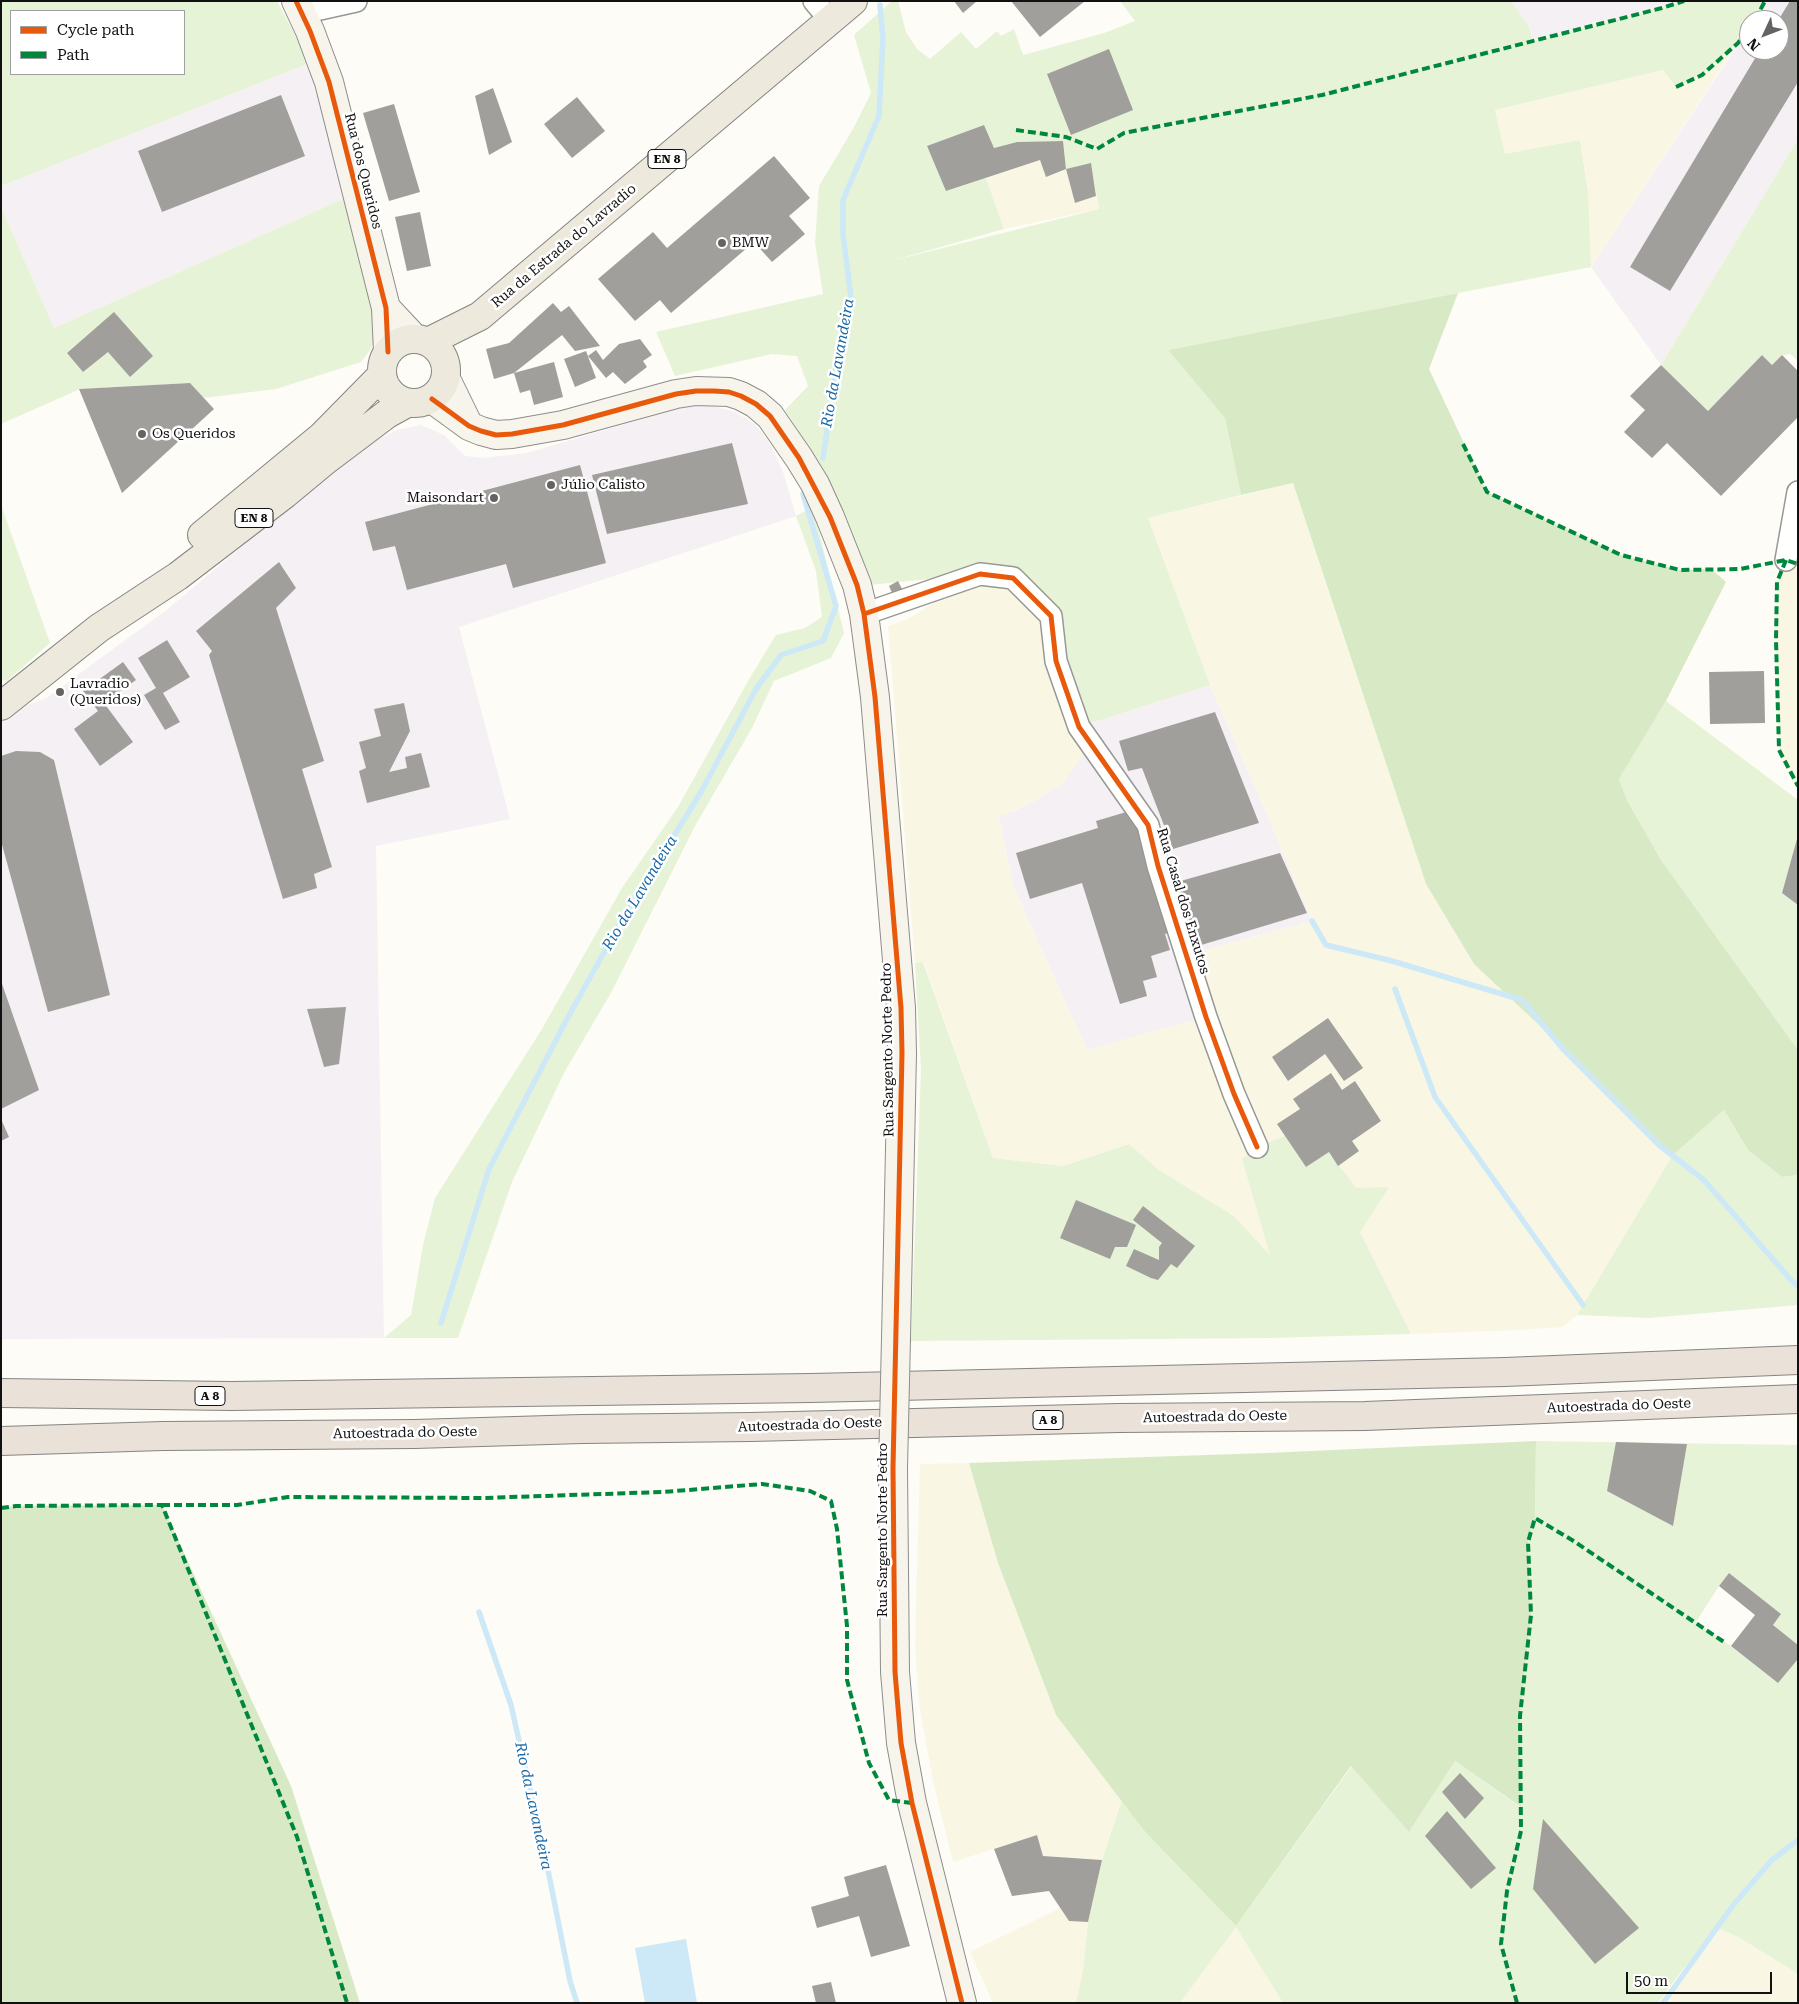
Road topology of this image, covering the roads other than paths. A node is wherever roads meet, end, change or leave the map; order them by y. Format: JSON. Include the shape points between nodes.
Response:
{"nodes":[{"id":1,"x":356,"y":1,"type":"edge"},
{"id":2,"x":853,"y":1,"type":"edge"},
{"id":3,"x":299,"y":7,"type":"edge"},
{"id":4,"x":822,"y":11,"type":"edge"},
{"id":5,"x":386,"y":308,"type":"junction"},
{"id":6,"x":480,"y":316,"type":"junction"},
{"id":7,"x":422,"y":340,"type":"junction"},
{"id":8,"x":385,"y":363,"type":"junction"},
{"id":9,"x":433,"y":387,"type":"junction"},
{"id":10,"x":279,"y":486,"type":"junction"},
{"id":11,"x":1798,"y":492,"type":"edge"},
{"id":12,"x":1786,"y":560,"type":"dead end"},
{"id":13,"x":864,"y":614,"type":"junction"},
{"id":14,"x":1,"y":706,"type":"edge"},
{"id":15,"x":1257,"y":1147,"type":"dead end"},
{"id":16,"x":1798,"y":1360,"type":"edge"},
{"id":17,"x":1,"y":1393,"type":"edge"},
{"id":18,"x":1798,"y":1399,"type":"edge"},
{"id":19,"x":1,"y":1441,"type":"edge"},
{"id":20,"x":962,"y":2003,"type":"edge"}],
"edges":[{"from":1,"to":3,"type":"street"},
{"from":2,"to":4,"type":"main road","name":"Rua da Estrada do Lavradio","number":"EN 8"},
{"from":3,"to":5,"type":"street","name":"Rua dos Queridos","via":[[329,82]]},
{"from":4,"to":6,"type":"main road","name":"Rua da Estrada do Lavradio","number":"EN 8"},
{"from":5,"to":7,"type":"street","name":"Rua dos Queridos"},
{"from":5,"to":8,"type":"street","name":"Rua dos Queridos"},
{"from":6,"to":7,"type":"main road","name":"Rua da Estrada do Lavradio","number":"EN 8"},
{"from":6,"to":9,"type":"main road","name":"Rua da Estrada do Lavradio","number":"EN 8"},
{"from":7,"to":8,"type":"main road","name":"Rua da Estrada do Lavradio","number":"EN 8","via":[[405,340],[395,345]]},
{"from":7,"to":9,"type":"main road","via":[[440,353]]},
{"from":8,"to":9,"type":"main road","via":[[384,384],[390,393]]},
{"from":8,"to":10,"type":"main road","name":"Rua da Estrada do Lavradio","number":"EN 8"},
{"from":9,"to":10,"type":"main road","name":"Rua da Estrada do Lavradio","number":"EN 8","via":[[387,414],[326,460]]},
{"from":9,"to":13,"type":"street","name":"Rua Sargento Norte Pedro","via":[[469,426],[496,434],[563,425],[676,394],[714,391],[741,396],[770,416],[815,484],[846,553]]},
{"from":10,"to":14,"type":"main road","name":"Rua da Estrada do Lavradio","number":"EN 8","via":[[166,564],[99,628]]},
{"from":11,"to":12,"type":"street"},
{"from":13,"to":15,"type":"street","name":"Rua Casal dos Enxutos","via":[[980,574],[1013,578],[1051,616],[1056,661],[1079,728],[1148,825],[1206,1017]]},
{"from":13,"to":20,"type":"street","name":"Rua Sargento Norte Pedro","bridge":true,"via":[[875,697],[901,1008],[894,1468],[895,1672],[901,1742],[912,1803]]},
{"from":16,"to":17,"type":"highway","number":"A 8","via":[[1398,1374],[791,1388],[231,1396]]},
{"from":18,"to":19,"type":"highway","name":"Autoestrada do Oeste","number":"A 8","via":[[1365,1416],[1119,1418]]}]}
